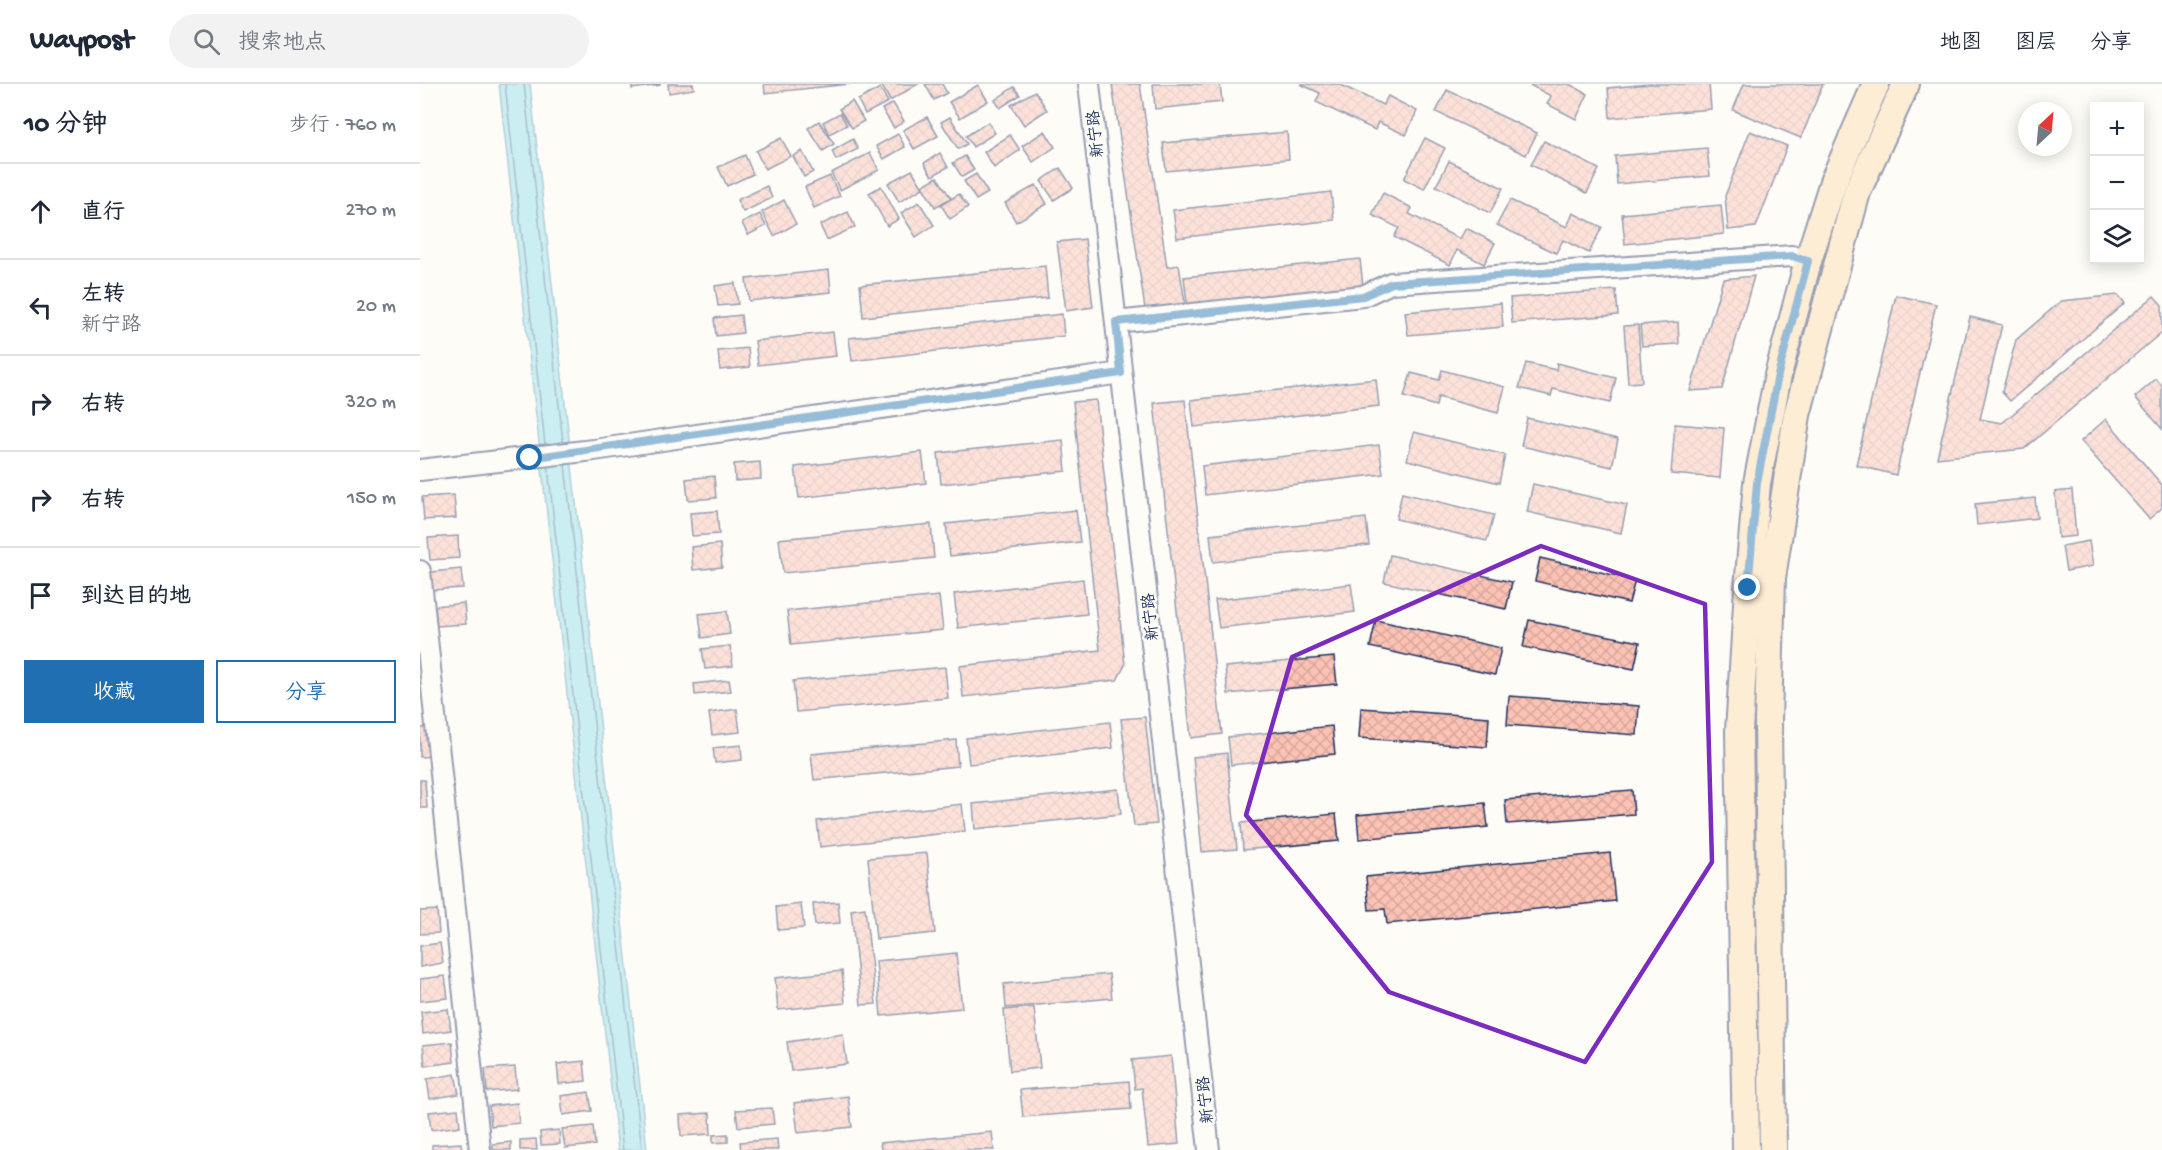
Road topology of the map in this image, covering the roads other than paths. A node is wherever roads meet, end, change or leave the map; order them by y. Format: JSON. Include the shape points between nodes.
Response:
{"nodes":[{"id":1,"x":1089,"y":84,"type":"edge"},
{"id":2,"x":1876,"y":84,"type":"edge"},
{"id":3,"x":1906,"y":84,"type":"edge"},
{"id":4,"x":1808,"y":261,"type":"junction"},
{"id":5,"x":1116,"y":322,"type":"junction"},
{"id":6,"x":1121,"y":373,"type":"junction"},
{"id":7,"x":420,"y":470,"type":"edge"},
{"id":8,"x":420,"y":571,"type":"edge"},
{"id":9,"x":480,"y":1150,"type":"edge"},
{"id":10,"x":1209,"y":1150,"type":"edge"},
{"id":11,"x":1746,"y":1150,"type":"edge"},
{"id":12,"x":1773,"y":1150,"type":"edge"}],
"edges":[{"from":1,"to":5,"type":"street","name":"新宁路"},
{"from":2,"to":4,"type":"main road","via":[[1833,182]]},
{"from":3,"to":12,"type":"main road","via":[[1857,192],[1826,306],[1797,415],[1772,578],[1768,721]]},
{"from":4,"to":5,"type":"street","via":[[1792,256],[1392,283],[1363,296]]},
{"from":4,"to":11,"type":"main road","via":[[1778,375],[1757,483],[1748,588],[1739,731]]},
{"from":5,"to":6,"type":"street","name":"新宁路"},
{"from":6,"to":7,"type":"street","via":[[594,450]]},
{"from":6,"to":10,"type":"street","name":"新宁路"},
{"from":8,"to":9,"type":"street"}]}
